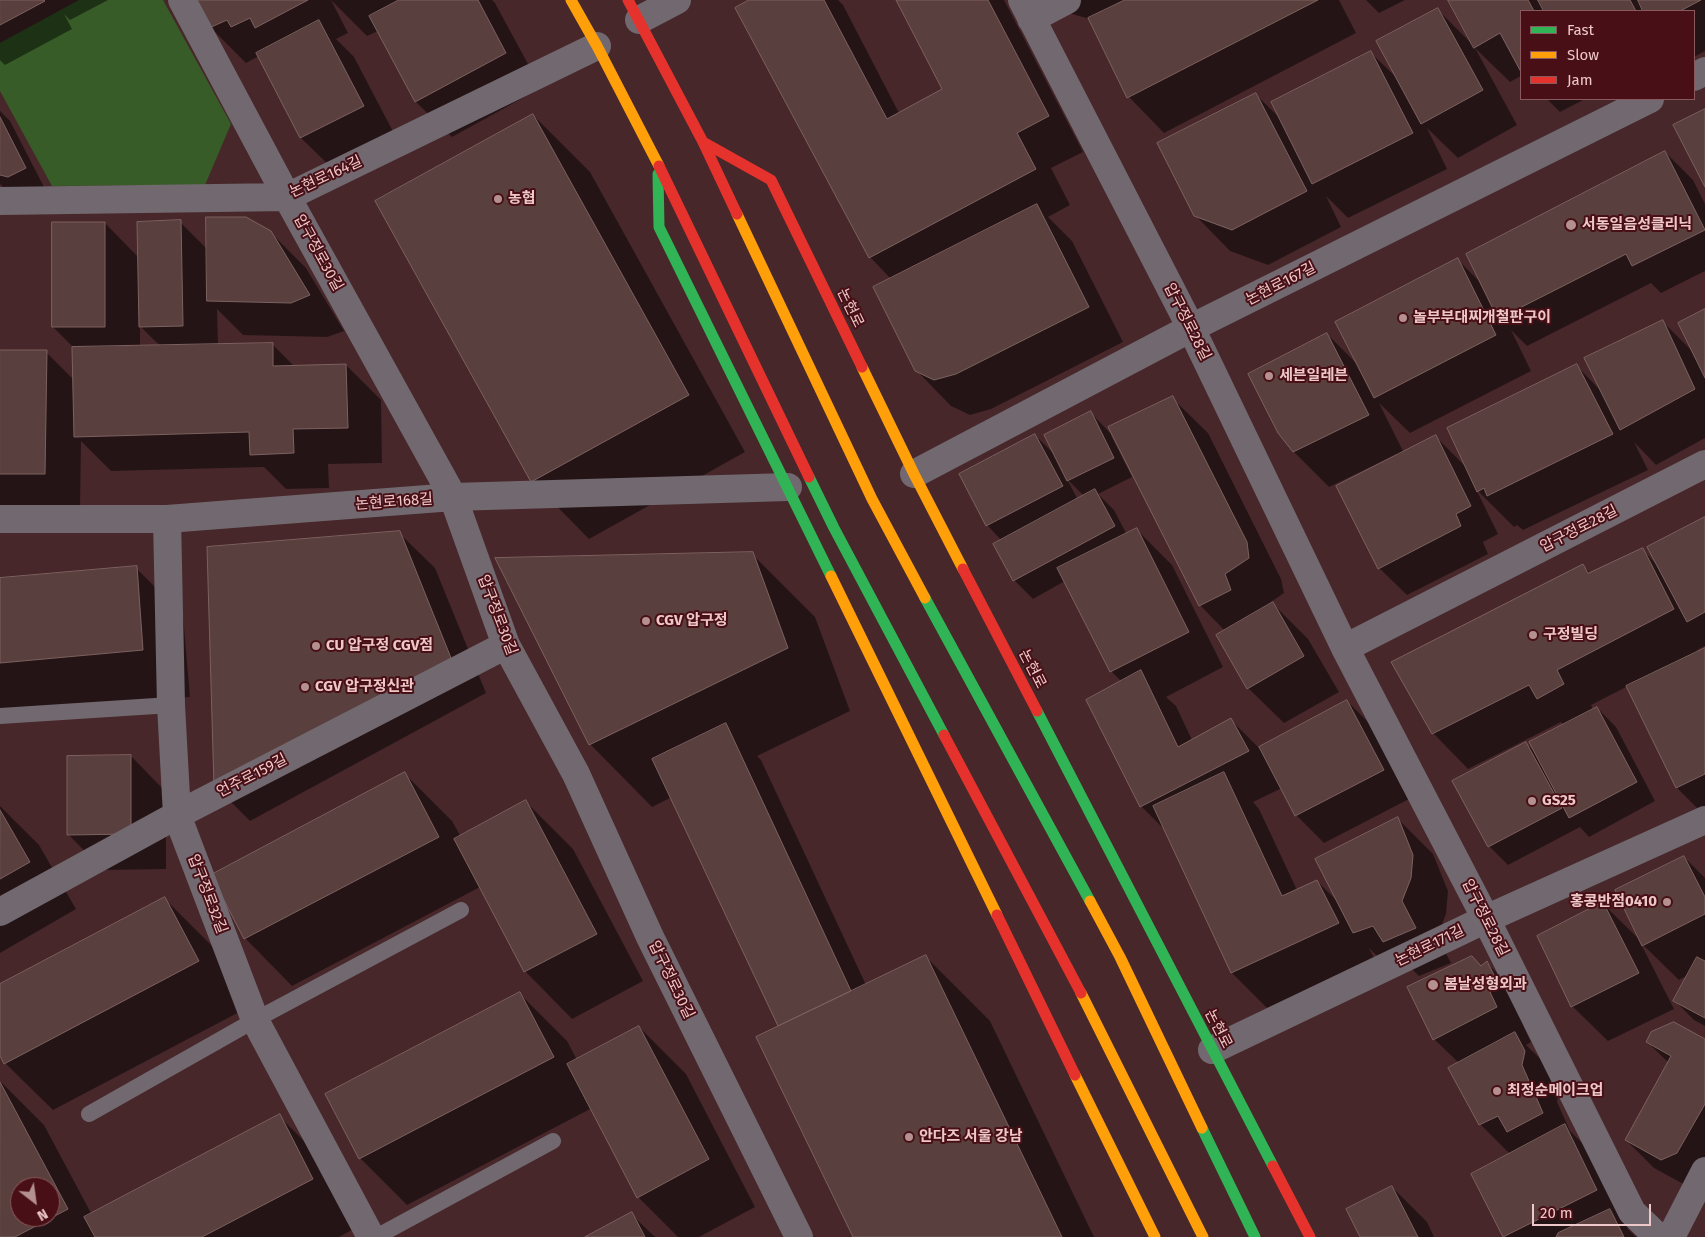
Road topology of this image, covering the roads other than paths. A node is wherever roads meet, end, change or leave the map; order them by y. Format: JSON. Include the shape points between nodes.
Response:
{"nodes":[{"id":1,"x":182,"y":0,"type":"edge"},
{"id":2,"x":571,"y":0,"type":"edge"},
{"id":3,"x":677,"y":0,"type":"edge"},
{"id":4,"x":1067,"y":0,"type":"edge"},
{"id":5,"x":634,"y":10,"type":"edge"},
{"id":6,"x":1027,"y":10,"type":"edge"},
{"id":7,"x":597,"y":46,"type":"junction"},
{"id":8,"x":1648,"y":100,"type":"edge"},
{"id":9,"x":703,"y":142,"type":"junction"},
{"id":10,"x":658,"y":165,"type":"junction"},
{"id":11,"x":287,"y":197,"type":"junction"},
{"id":12,"x":0,"y":201,"type":"edge"},
{"id":13,"x":1191,"y":328,"type":"junction"},
{"id":14,"x":1705,"y":464,"type":"edge"},
{"id":15,"x":914,"y":474,"type":"junction"},
{"id":16,"x":788,"y":486,"type":"junction"},
{"id":17,"x":453,"y":497,"type":"junction"},
{"id":18,"x":0,"y":519,"type":"edge"},
{"id":19,"x":167,"y":519,"type":"junction"},
{"id":20,"x":506,"y":645,"type":"junction"},
{"id":21,"x":1345,"y":648,"type":"junction"},
{"id":22,"x":171,"y":705,"type":"junction"},
{"id":23,"x":0,"y":716,"type":"edge"},
{"id":24,"x":177,"y":815,"type":"junction"},
{"id":25,"x":1705,"y":820,"type":"edge"},
{"id":26,"x":461,"y":910,"type":"dead end"},
{"id":27,"x":0,"y":912,"type":"edge"},
{"id":28,"x":1486,"y":919,"type":"junction"},
{"id":29,"x":255,"y":1020,"type":"junction"},
{"id":30,"x":1212,"y":1050,"type":"junction"},
{"id":31,"x":89,"y":1114,"type":"dead end"},
{"id":32,"x":553,"y":1141,"type":"dead end"},
{"id":33,"x":1705,"y":1171,"type":"edge"},
{"id":34,"x":371,"y":1237,"type":"edge"},
{"id":35,"x":376,"y":1237,"type":"edge"},
{"id":36,"x":799,"y":1237,"type":"edge"},
{"id":37,"x":1155,"y":1237,"type":"edge"},
{"id":38,"x":1203,"y":1237,"type":"edge"},
{"id":39,"x":1255,"y":1237,"type":"edge"},
{"id":40,"x":1310,"y":1237,"type":"edge"},
{"id":41,"x":1658,"y":1237,"type":"edge"},
{"id":42,"x":1671,"y":1237,"type":"edge"}],
"edges":[{"from":1,"to":11,"type":"street","name":"압구정로30길"},
{"from":2,"to":7,"type":"main road"},
{"from":3,"to":5,"type":"street"},
{"from":4,"to":6,"type":"street"},
{"from":5,"to":9,"type":"main road"},
{"from":6,"to":13,"type":"street","name":"압구정로28길"},
{"from":7,"to":10,"type":"main road"},
{"from":7,"to":11,"type":"street","name":"논현로164길"},
{"from":8,"to":13,"type":"street","name":"논현로167길"},
{"from":9,"to":15,"type":"main road","name":"논현로","via":[[771,180]]},
{"from":9,"to":39,"type":"main road","via":[[872,499],[1120,957]]},
{"from":10,"to":16,"type":"main road","via":[[659,227]]},
{"from":10,"to":38,"type":"main road","via":[[834,528],[1078,987]]},
{"from":11,"to":12,"type":"street","name":"논현로164길"},
{"from":11,"to":17,"type":"street","name":"압구정로30길"},
{"from":13,"to":15,"type":"street","name":"논현로167길"},
{"from":13,"to":21,"type":"street","name":"압구정로28길"},
{"from":14,"to":21,"type":"street","name":"압구정로28길"},
{"from":15,"to":30,"type":"main road","name":"논현로"},
{"from":16,"to":17,"type":"street","name":"논현로168길"},
{"from":16,"to":37,"type":"main road"},
{"from":17,"to":19,"type":"street","name":"논현로168길"},
{"from":17,"to":20,"type":"street","name":"압구정로30길"},
{"from":18,"to":19,"type":"street","name":"논현로168길"},
{"from":19,"to":22,"type":"street","name":"압구정로32길"},
{"from":20,"to":24,"type":"street","name":"언주로159길"},
{"from":20,"to":36,"type":"street","name":"압구정로30길","via":[[576,774],[650,937]]},
{"from":21,"to":28,"type":"street","name":"압구정로28길"},
{"from":22,"to":23,"type":"lane"},
{"from":22,"to":24,"type":"street","name":"압구정로32길"},
{"from":24,"to":27,"type":"street","name":"언주로159길"},
{"from":24,"to":29,"type":"street","name":"압구정로32길"},
{"from":25,"to":28,"type":"street","name":"논현로171길"},
{"from":26,"to":29,"type":"lane"},
{"from":28,"to":30,"type":"street","name":"논현로171길"},
{"from":28,"to":41,"type":"street","name":"압구정로28길","via":[[1632,1212]]},
{"from":29,"to":31,"type":"lane"},
{"from":29,"to":34,"type":"street","name":"압구정로32길"},
{"from":30,"to":40,"type":"main road","name":"논현로"},
{"from":32,"to":35,"type":"lane"},
{"from":33,"to":42,"type":"street"}]}
